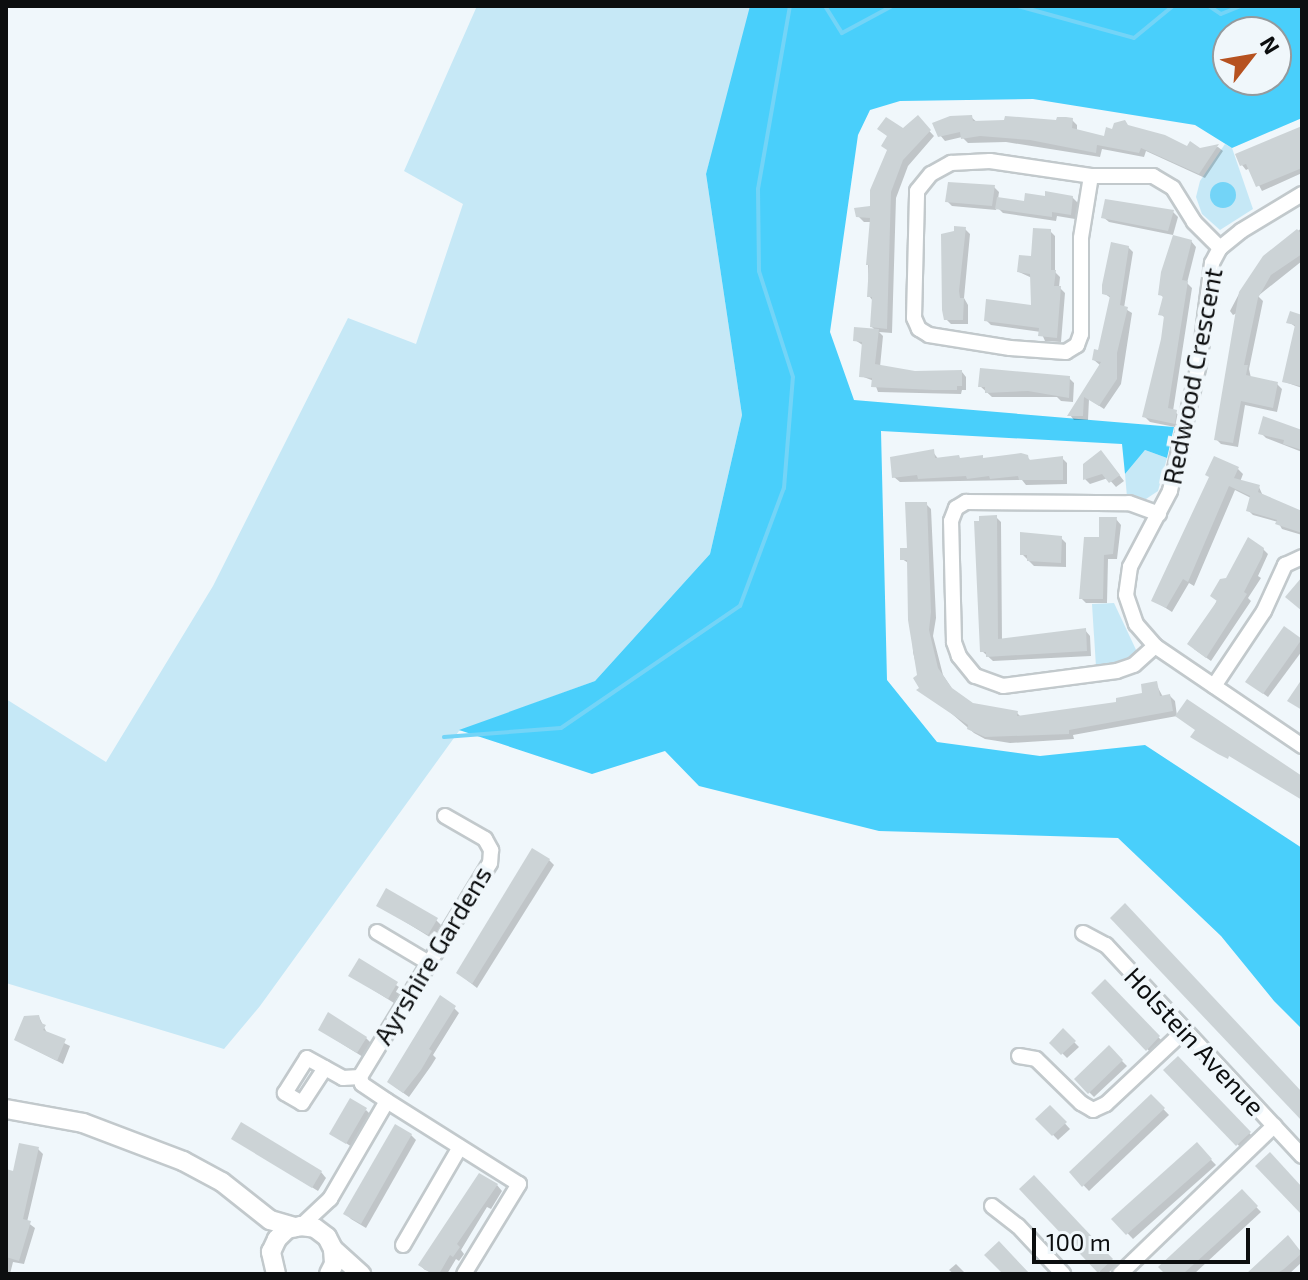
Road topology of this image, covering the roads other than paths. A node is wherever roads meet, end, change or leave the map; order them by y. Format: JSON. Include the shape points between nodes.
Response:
{"nodes":[{"id":1,"x":1091,"y":176,"type":"junction"},
{"id":2,"x":1302,"y":194,"type":"edge"},
{"id":3,"x":1220,"y":248,"type":"junction"},
{"id":4,"x":1159,"y":514,"type":"junction"},
{"id":5,"x":1302,"y":557,"type":"edge"},
{"id":6,"x":1155,"y":646,"type":"junction"},
{"id":7,"x":1214,"y":686,"type":"junction"},
{"id":8,"x":1302,"y":746,"type":"edge"},
{"id":9,"x":445,"y":816,"type":"dead end"},
{"id":10,"x":377,"y":932,"type":"dead end"},
{"id":11,"x":1083,"y":933,"type":"dead end"},
{"id":12,"x":429,"y":963,"type":"junction"},
{"id":13,"x":1185,"y":1030,"type":"junction"},
{"id":14,"x":1019,"y":1056,"type":"dead end"},
{"id":15,"x":325,"y":1068,"type":"dead end"},
{"id":16,"x":360,"y":1077,"type":"junction"},
{"id":17,"x":387,"y":1101,"type":"junction"},
{"id":18,"x":6,"y":1109,"type":"edge"},
{"id":19,"x":1274,"y":1126,"type":"junction"},
{"id":20,"x":460,"y":1147,"type":"junction"},
{"id":21,"x":1302,"y":1156,"type":"edge"},
{"id":22,"x":330,"y":1199,"type":"junction"},
{"id":23,"x":244,"y":1202,"type":"junction"},
{"id":24,"x":992,"y":1206,"type":"dead end"},
{"id":25,"x":298,"y":1227,"type":"junction"},
{"id":26,"x":330,"y":1243,"type":"junction"},
{"id":27,"x":403,"y":1245,"type":"dead end"},
{"id":28,"x":272,"y":1267,"type":"edge"},
{"id":29,"x":329,"y":1274,"type":"edge"},
{"id":30,"x":361,"y":1274,"type":"edge"},
{"id":31,"x":464,"y":1274,"type":"edge"},
{"id":32,"x":1063,"y":1274,"type":"edge"},
{"id":33,"x":1120,"y":1274,"type":"edge"}],
"edges":[{"from":1,"to":1,"type":"street","via":[[1081,238],[1077,345],[1066,352],[1010,348],[919,329],[914,318],[915,201],[931,174],[971,160]]},
{"from":1,"to":3,"type":"street","via":[[1145,174],[1162,180]]},
{"from":2,"to":3,"type":"street","name":"Redwood Crescent"},
{"from":3,"to":4,"type":"street","name":"Redwood Crescent","via":[[1212,263],[1184,435]]},
{"from":4,"to":6,"type":"street","name":"Redwood Crescent","via":[[1126,582],[1130,611]]},
{"from":4,"to":6,"type":"street","via":[[1129,503],[966,502],[956,508],[951,521],[954,642],[975,676],[1003,686],[1117,671],[1134,665]]},
{"from":5,"to":7,"type":"street","via":[[1285,565],[1264,611]]},
{"from":6,"to":7,"type":"street","name":"Redwood Crescent"},
{"from":7,"to":8,"type":"street","name":"Redwood Crescent"},
{"from":9,"to":12,"type":"street","name":"Ayrshire Gardens","via":[[485,839],[490,863]]},
{"from":10,"to":12,"type":"street"},
{"from":11,"to":13,"type":"street","name":"Holstein Avenue","via":[[1106,945]]},
{"from":12,"to":16,"type":"street","name":"Ayrshire Gardens"},
{"from":13,"to":14,"type":"street","via":[[1106,1104],[1093,1110],[1036,1059]]},
{"from":13,"to":19,"type":"street","name":"Holstein Avenue"},
{"from":15,"to":16,"type":"street","via":[[343,1078]]},
{"from":16,"to":17,"type":"street"},
{"from":17,"to":20,"type":"street"},
{"from":17,"to":22,"type":"street"},
{"from":18,"to":23,"type":"street","via":[[120,1135],[222,1182]]},
{"from":19,"to":21,"type":"street","name":"Holstein Avenue"},
{"from":19,"to":33,"type":"street"},
{"from":20,"to":27,"type":"street"},
{"from":20,"to":31,"type":"street","via":[[519,1184]]},
{"from":22,"to":25,"type":"street"},
{"from":22,"to":26,"type":"street"},
{"from":23,"to":25,"type":"street","via":[[270,1220]]},
{"from":23,"to":28,"type":"street"},
{"from":24,"to":32,"type":"street"},
{"from":25,"to":26,"type":"street","via":[[315,1228]]},
{"from":25,"to":28,"type":"street","via":[[277,1239]]},
{"from":26,"to":29,"type":"street","via":[[334,1264]]},
{"from":26,"to":30,"type":"street"}]}
